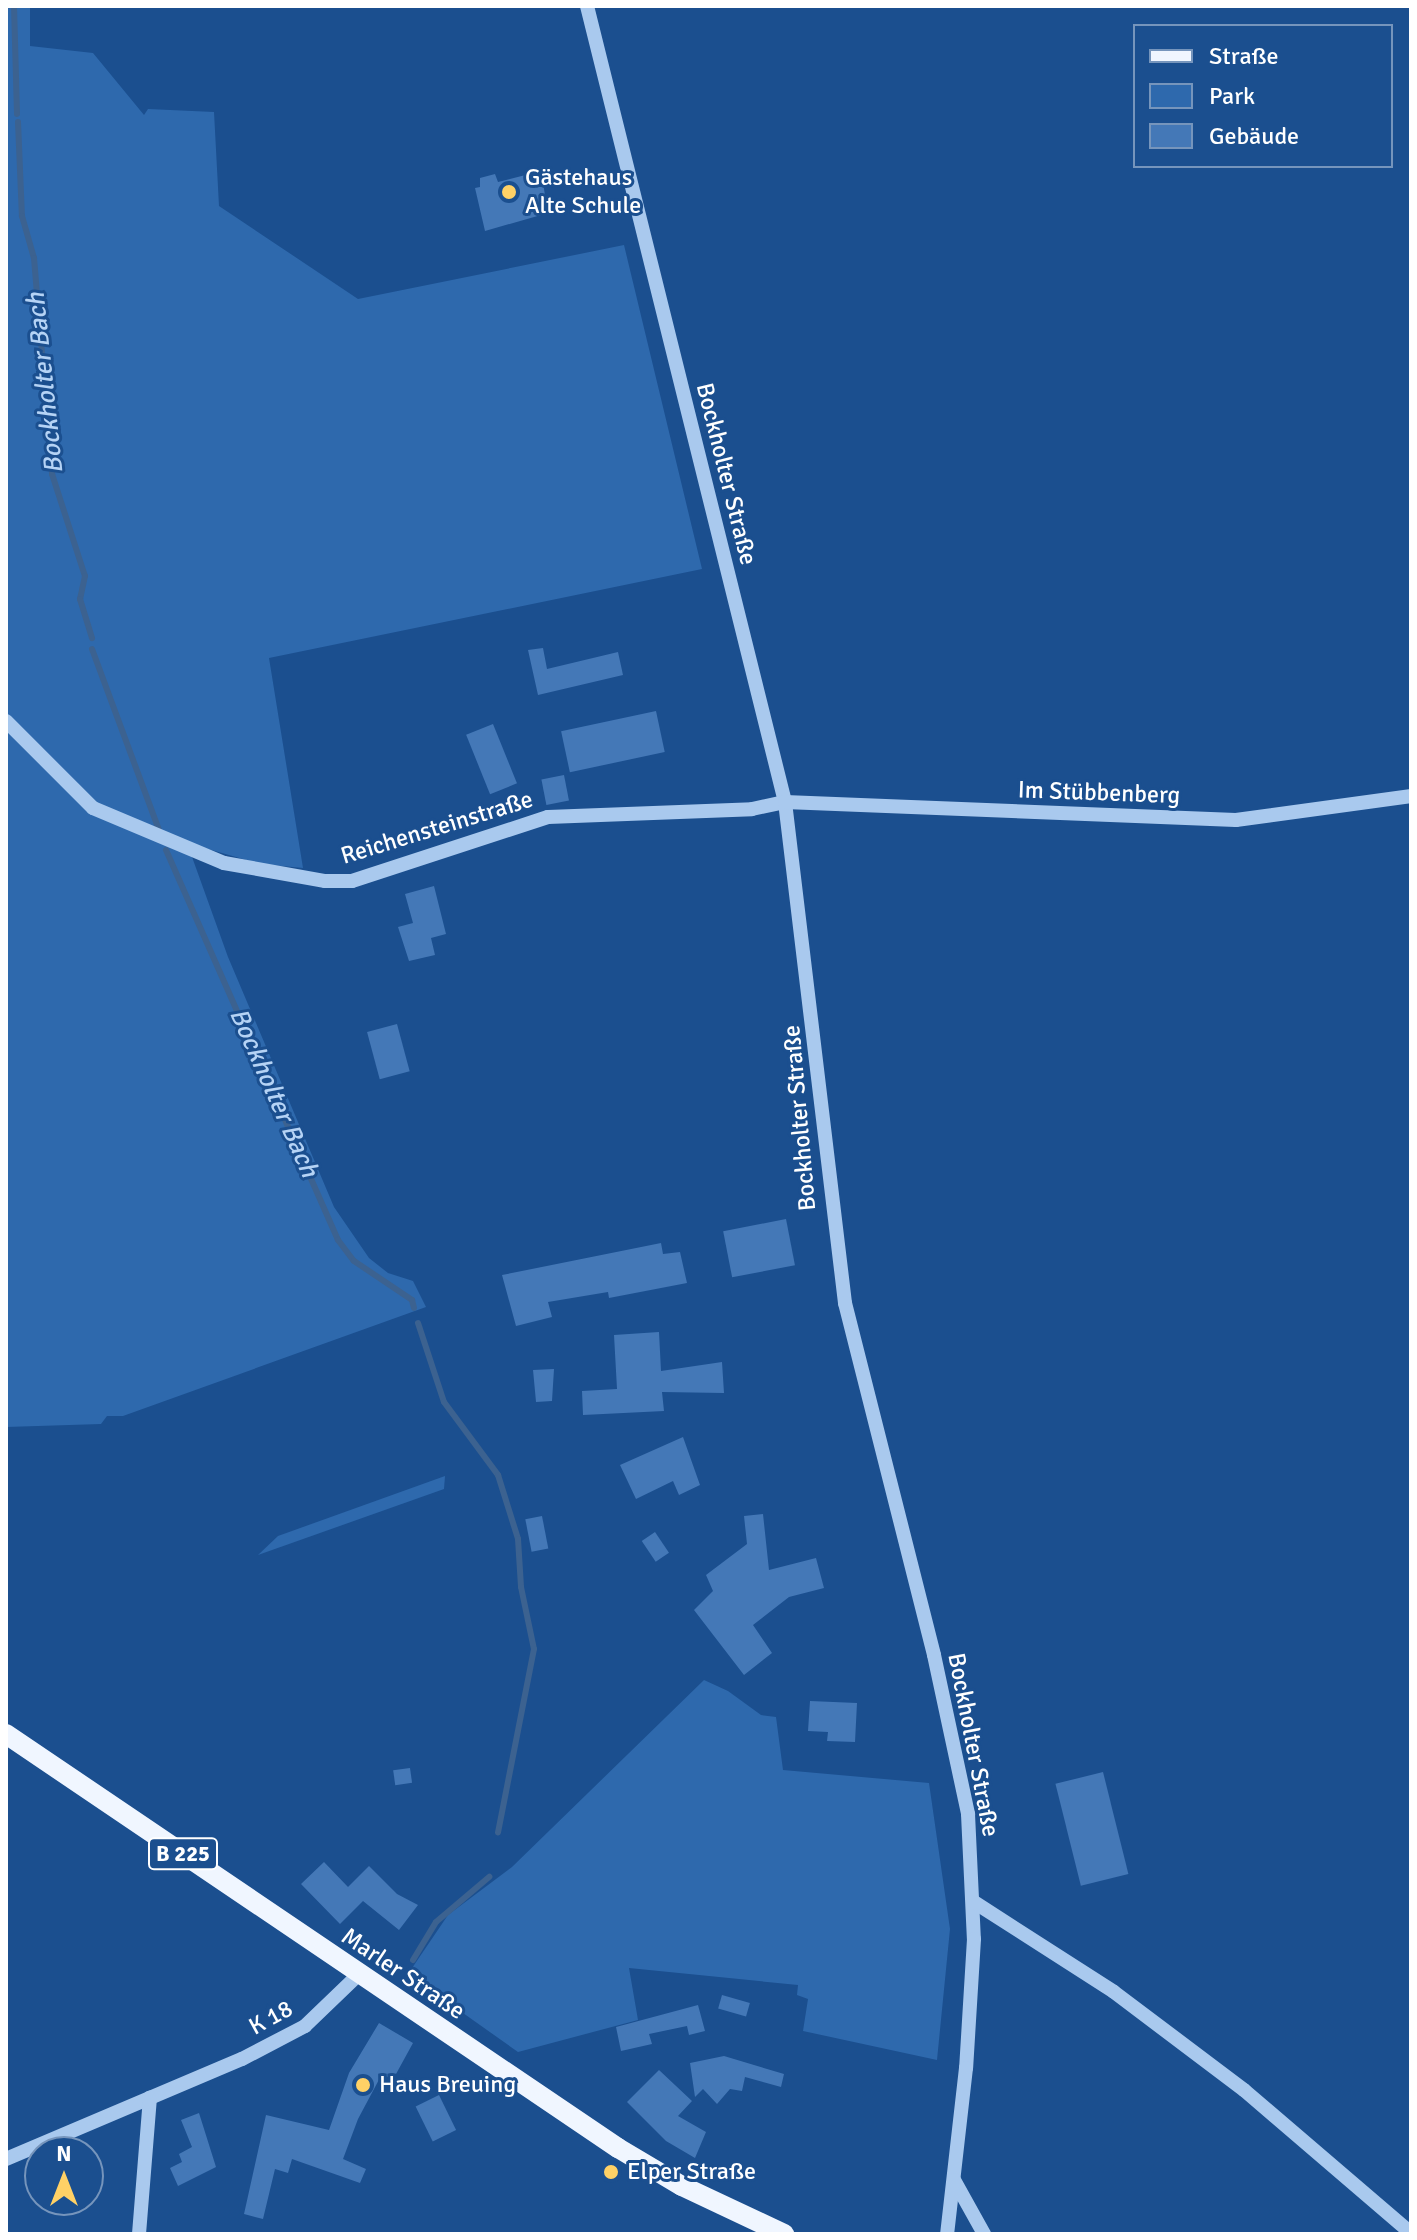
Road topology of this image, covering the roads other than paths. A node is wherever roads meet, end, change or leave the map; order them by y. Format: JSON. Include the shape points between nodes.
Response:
{"nodes":[{"id":1,"x":587,"y":6,"type":"edge"},
{"id":2,"x":6,"y":721,"type":"edge"},
{"id":3,"x":1411,"y":796,"type":"edge"},
{"id":4,"x":785,"y":802,"type":"junction"},
{"id":5,"x":6,"y":1734,"type":"edge"},
{"id":6,"x":974,"y":1902,"type":"junction"},
{"id":7,"x":358,"y":1975,"type":"junction"},
{"id":8,"x":150,"y":2097,"type":"junction"},
{"id":9,"x":6,"y":2159,"type":"edge"},
{"id":10,"x":954,"y":2180,"type":"junction"},
{"id":11,"x":768,"y":2230,"type":"edge"},
{"id":12,"x":1411,"y":2233,"type":"edge"},
{"id":13,"x":139,"y":2234,"type":"edge"},
{"id":14,"x":784,"y":2234,"type":"edge"},
{"id":15,"x":947,"y":2234,"type":"edge"},
{"id":16,"x":984,"y":2234,"type":"edge"}],
"edges":[{"from":1,"to":4,"type":"street","name":"Bockholter Straße"},
{"from":2,"to":4,"type":"street","name":"Reichensteinstraße","via":[[93,808],[224,863],[298,879],[352,881],[548,817],[752,809]]},
{"from":3,"to":4,"type":"street","name":"Im Stübbenberg","via":[[1236,820]]},
{"from":4,"to":6,"type":"street","name":"Bockholter Straße","via":[[813,1015],[833,1235],[866,1393],[952,1734],[968,1814]]},
{"from":5,"to":7,"type":"main road","name":"Marler Straße","number":"B 225"},
{"from":6,"to":10,"type":"street","name":"Bockholter Straße"},
{"from":6,"to":12,"type":"street","via":[[1114,1992],[1244,2090]]},
{"from":7,"to":8,"type":"street","name":"K 18","number":"K 18","via":[[305,2026]]},
{"from":7,"to":11,"type":"main road","name":"Marler Straße","number":"B 225","via":[[618,2148]]},
{"from":8,"to":9,"type":"street","number":"K 18"},
{"from":8,"to":13,"type":"street"},
{"from":10,"to":15,"type":"street","name":"Bockholter Straße"},
{"from":10,"to":16,"type":"street"},
{"from":11,"to":14,"type":"main road","name":"Marler Straße","number":"B 225"}]}
